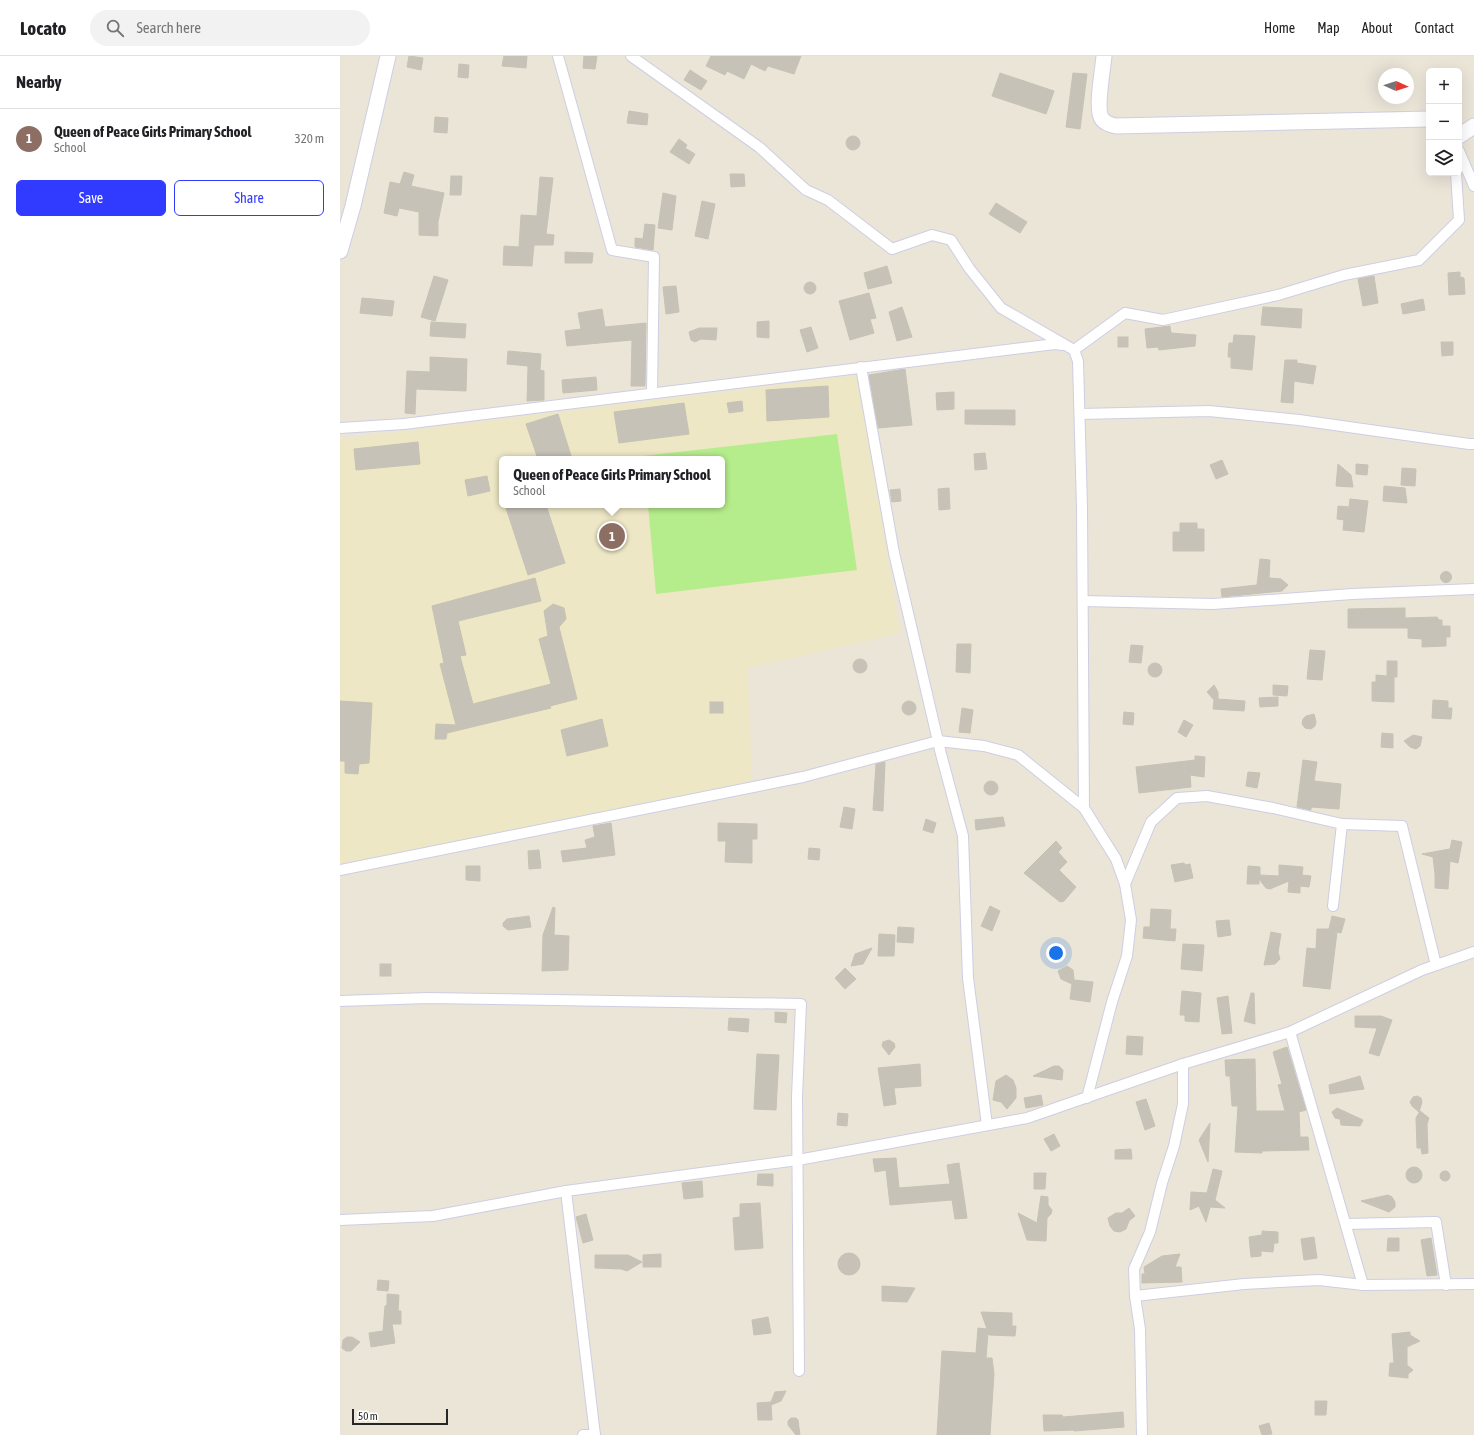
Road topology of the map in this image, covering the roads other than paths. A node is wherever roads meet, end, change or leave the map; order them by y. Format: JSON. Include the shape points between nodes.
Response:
{"nodes":[{"id":1,"x":388,"y":56,"type":"edge"},
{"id":2,"x":558,"y":56,"type":"edge"},
{"id":3,"x":632,"y":56,"type":"edge"},
{"id":4,"x":1104,"y":56,"type":"edge"},
{"id":5,"x":1426,"y":119,"type":"edge"},
{"id":6,"x":1474,"y":126,"type":"edge"},
{"id":7,"x":1462,"y":134,"type":"edge"},
{"id":8,"x":1462,"y":158,"type":"edge"},
{"id":9,"x":1456,"y":176,"type":"edge"},
{"id":10,"x":1474,"y":186,"type":"edge"},
{"id":11,"x":340,"y":251,"type":"edge"},
{"id":12,"x":1070,"y":348,"type":"junction"},
{"id":13,"x":861,"y":367,"type":"junction"},
{"id":14,"x":652,"y":393,"type":"junction"},
{"id":15,"x":1080,"y":414,"type":"junction"},
{"id":16,"x":340,"y":428,"type":"edge"},
{"id":17,"x":1474,"y":444,"type":"edge"},
{"id":18,"x":1474,"y":589,"type":"edge"},
{"id":19,"x":1083,"y":601,"type":"junction"},
{"id":20,"x":938,"y":741,"type":"junction"},
{"id":21,"x":1084,"y":808,"type":"junction"},
{"id":22,"x":1342,"y":824,"type":"junction"},
{"id":23,"x":340,"y":870,"type":"edge"},
{"id":24,"x":1125,"y":884,"type":"junction"},
{"id":25,"x":1333,"y":906,"type":"dead end"},
{"id":26,"x":1474,"y":952,"type":"edge"},
{"id":27,"x":1436,"y":965,"type":"junction"},
{"id":28,"x":340,"y":1001,"type":"edge"},
{"id":29,"x":1290,"y":1032,"type":"junction"},
{"id":30,"x":1183,"y":1064,"type":"junction"},
{"id":31,"x":1087,"y":1098,"type":"junction"},
{"id":32,"x":987,"y":1125,"type":"junction"},
{"id":33,"x":798,"y":1160,"type":"junction"},
{"id":34,"x":566,"y":1191,"type":"junction"},
{"id":35,"x":340,"y":1220,"type":"edge"},
{"id":36,"x":1346,"y":1224,"type":"junction"},
{"id":37,"x":1474,"y":1284,"type":"edge"},
{"id":38,"x":1363,"y":1285,"type":"junction"},
{"id":39,"x":1446,"y":1285,"type":"junction"},
{"id":40,"x":1135,"y":1296,"type":"junction"},
{"id":41,"x":799,"y":1371,"type":"dead end"},
{"id":42,"x":583,"y":1435,"type":"edge"},
{"id":43,"x":595,"y":1435,"type":"edge"},
{"id":44,"x":1142,"y":1435,"type":"edge"}],
"edges":[{"from":1,"to":11,"type":"street"},
{"from":2,"to":14,"type":"street","via":[[612,250],[654,257]]},
{"from":3,"to":12,"type":"street","via":[[759,147],[806,190],[828,200],[892,249],[932,235],[951,240],[969,268],[1001,308]]},
{"from":4,"to":5,"type":"street","via":[[1099,108],[1102,119],[1110,125]]},
{"from":6,"to":7,"type":"street"},
{"from":8,"to":10,"type":"street"},
{"from":9,"to":12,"type":"street","via":[[1458,220],[1419,260],[1344,274],[1278,296],[1163,320],[1125,313]]},
{"from":12,"to":13,"type":"street","via":[[1055,344]]},
{"from":12,"to":15,"type":"street","via":[[1078,361]]},
{"from":13,"to":14,"type":"street"},
{"from":13,"to":20,"type":"street","via":[[894,553]]},
{"from":14,"to":16,"type":"street","via":[[404,424]]},
{"from":15,"to":17,"type":"street","via":[[1209,411],[1299,420]]},
{"from":15,"to":19,"type":"street"},
{"from":18,"to":19,"type":"street","via":[[1352,594],[1213,604]]},
{"from":19,"to":21,"type":"street"},
{"from":20,"to":21,"type":"street","via":[[984,746],[1018,755]]},
{"from":20,"to":23,"type":"street","via":[[804,777]]},
{"from":20,"to":32,"type":"street","via":[[963,836],[968,978]]},
{"from":21,"to":24,"type":"street","via":[[1116,858]]},
{"from":22,"to":24,"type":"street","via":[[1207,796],[1177,798],[1151,822]]},
{"from":22,"to":25,"type":"street"},
{"from":22,"to":27,"type":"street","via":[[1402,826]]},
{"from":24,"to":31,"type":"street","via":[[1131,920],[1127,956]]},
{"from":26,"to":27,"type":"street"},
{"from":27,"to":29,"type":"street"},
{"from":28,"to":33,"type":"street","via":[[428,998],[800,1004]]},
{"from":29,"to":30,"type":"street"},
{"from":29,"to":36,"type":"street"},
{"from":30,"to":31,"type":"street"},
{"from":30,"to":40,"type":"street","via":[[1182,1104],[1174,1146],[1150,1232],[1134,1269]]},
{"from":31,"to":32,"type":"street","via":[[1027,1118]]},
{"from":32,"to":33,"type":"street"},
{"from":33,"to":34,"type":"street"},
{"from":33,"to":41,"type":"street"},
{"from":34,"to":35,"type":"street","via":[[433,1216]]},
{"from":34,"to":43,"type":"street"},
{"from":36,"to":38,"type":"street"},
{"from":36,"to":39,"type":"street","via":[[1436,1222]]},
{"from":37,"to":39,"type":"street"},
{"from":38,"to":39,"type":"street"},
{"from":38,"to":40,"type":"street","via":[[1319,1280],[1244,1284]]},
{"from":40,"to":44,"type":"street","via":[[1140,1329]]},
{"from":42,"to":43,"type":"street"}]}
